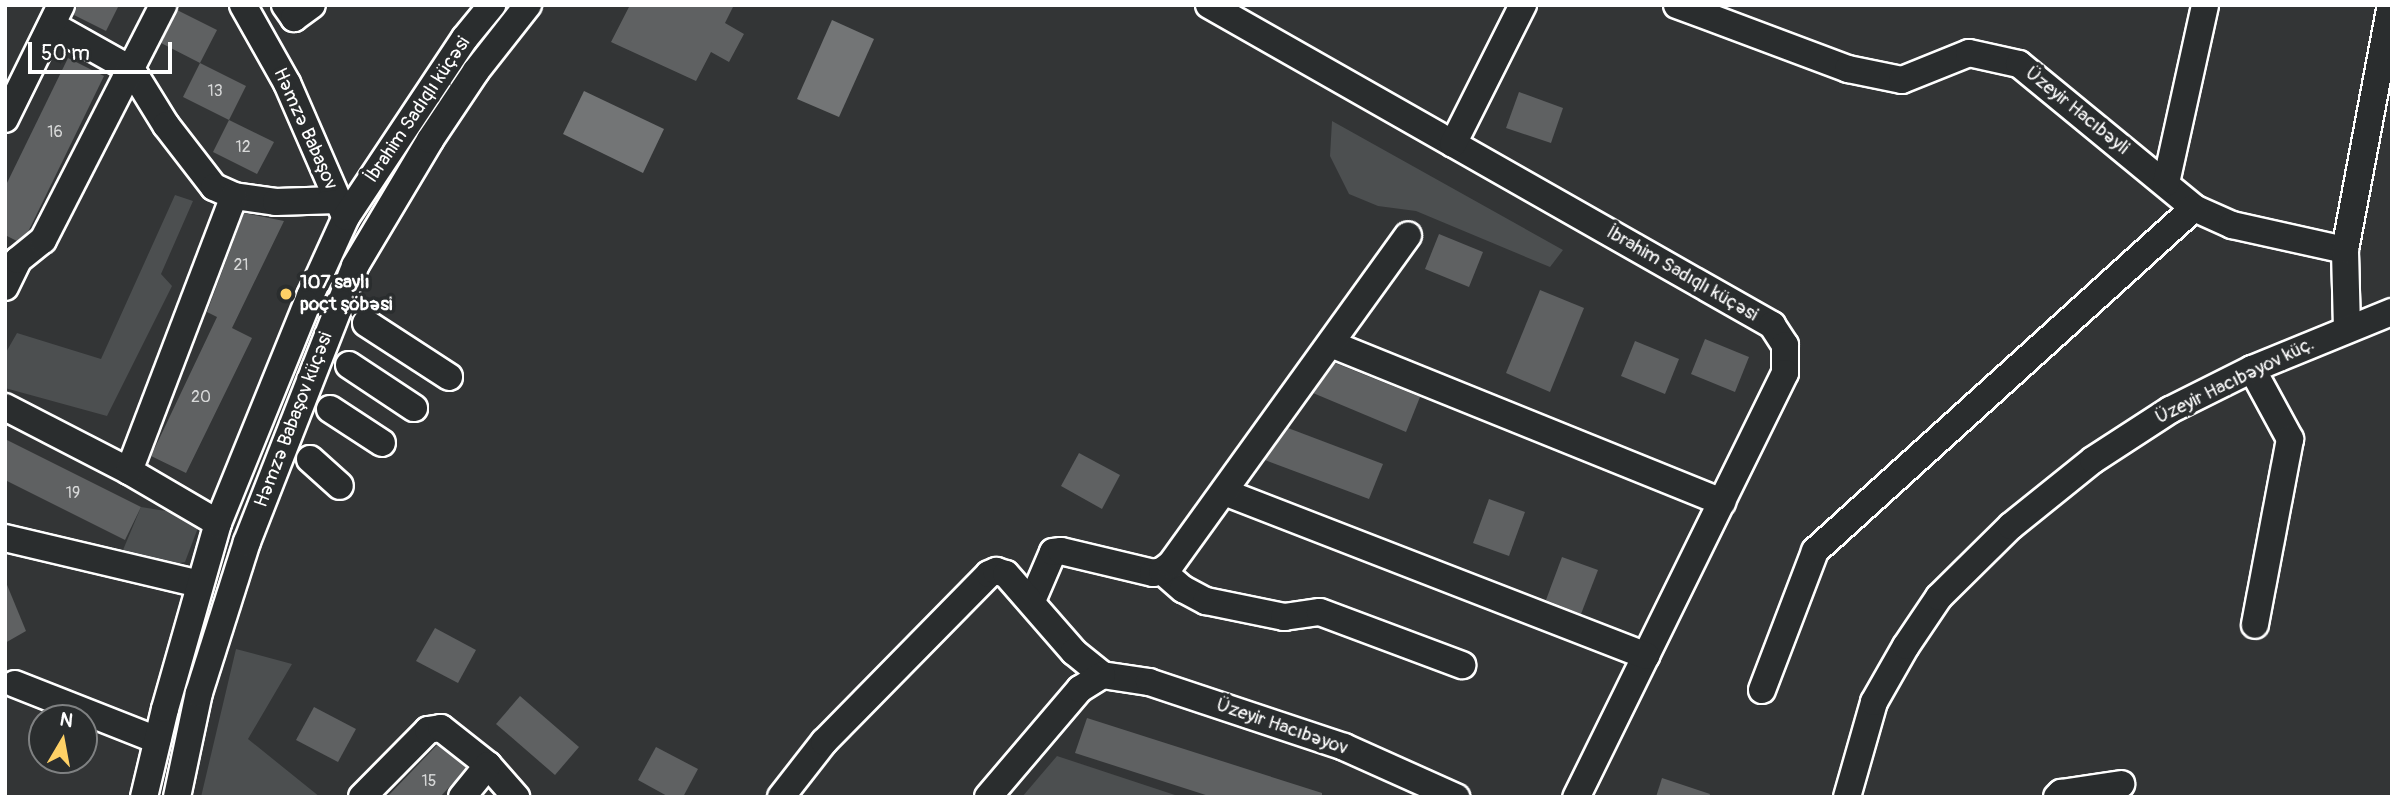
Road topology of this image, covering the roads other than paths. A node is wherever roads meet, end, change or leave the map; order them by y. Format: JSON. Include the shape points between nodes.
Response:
{"nodes":[{"id":1,"x":163,"y":5,"type":"edge"},
{"id":2,"x":243,"y":5,"type":"edge"},
{"id":3,"x":285,"y":5,"type":"edge"},
{"id":4,"x":312,"y":5,"type":"edge"},
{"id":5,"x":492,"y":5,"type":"edge"},
{"id":6,"x":528,"y":5,"type":"edge"},
{"id":7,"x":1209,"y":5,"type":"edge"},
{"id":8,"x":1523,"y":5,"type":"edge"},
{"id":9,"x":1677,"y":5,"type":"edge"},
{"id":10,"x":2205,"y":5,"type":"edge"},
{"id":11,"x":2391,"y":5,"type":"edge"},
{"id":12,"x":56,"y":15,"type":"edge"},
{"id":13,"x":132,"y":70,"type":"junction"},
{"id":14,"x":5,"y":119,"type":"edge"},
{"id":15,"x":1453,"y":144,"type":"junction"},
{"id":16,"x":2166,"y":183,"type":"junction"},
{"id":17,"x":234,"y":196,"type":"junction"},
{"id":18,"x":2194,"y":208,"type":"junction"},
{"id":19,"x":341,"y":209,"type":"junction"},
{"id":20,"x":1408,"y":235,"type":"dead end"},
{"id":21,"x":2345,"y":250,"type":"junction"},
{"id":22,"x":355,"y":266,"type":"junction"},
{"id":23,"x":5,"y":287,"type":"edge"},
{"id":24,"x":2392,"y":312,"type":"edge"},
{"id":25,"x":366,"y":323,"type":"dead end"},
{"id":26,"x":2347,"y":328,"type":"junction"},
{"id":27,"x":1331,"y":344,"type":"junction"},
{"id":28,"x":349,"y":365,"type":"dead end"},
{"id":29,"x":2252,"y":369,"type":"junction"},
{"id":30,"x":449,"y":377,"type":"dead end"},
{"id":31,"x":5,"y":407,"type":"edge"},
{"id":32,"x":414,"y":408,"type":"dead end"},
{"id":33,"x":330,"y":409,"type":"dead end"},
{"id":34,"x":382,"y":443,"type":"dead end"},
{"id":35,"x":310,"y":459,"type":"dead end"},
{"id":36,"x":129,"y":471,"type":"junction"},
{"id":37,"x":340,"y":486,"type":"dead end"},
{"id":38,"x":1224,"y":492,"type":"junction"},
{"id":39,"x":1722,"y":502,"type":"junction"},
{"id":40,"x":218,"y":523,"type":"junction"},
{"id":41,"x":5,"y":538,"type":"edge"},
{"id":42,"x":34,"y":545,"type":"junction"},
{"id":43,"x":5,"y":549,"type":"edge"},
{"id":44,"x":1162,"y":571,"type":"junction"},
{"id":45,"x":199,"y":584,"type":"junction"},
{"id":46,"x":1032,"y":601,"type":"junction"},
{"id":47,"x":2255,"y":625,"type":"dead end"},
{"id":48,"x":1646,"y":656,"type":"junction"},
{"id":49,"x":1462,"y":665,"type":"dead end"},
{"id":50,"x":1102,"y":675,"type":"junction"},
{"id":51,"x":15,"y":684,"type":"dead end"},
{"id":52,"x":1762,"y":690,"type":"dead end"},
{"id":53,"x":158,"y":740,"type":"junction"},
{"id":54,"x":488,"y":765,"type":"junction"},
{"id":55,"x":2121,"y":784,"type":"dead end"},
{"id":56,"x":1448,"y":795,"type":"edge"},
{"id":57,"x":144,"y":797,"type":"edge"},
{"id":58,"x":177,"y":797,"type":"edge"},
{"id":59,"x":362,"y":797,"type":"edge"},
{"id":60,"x":461,"y":797,"type":"edge"},
{"id":61,"x":516,"y":797,"type":"edge"},
{"id":62,"x":781,"y":797,"type":"edge"},
{"id":63,"x":988,"y":797,"type":"edge"},
{"id":64,"x":1576,"y":797,"type":"edge"},
{"id":65,"x":1847,"y":797,"type":"edge"},
{"id":66,"x":2057,"y":797,"type":"edge"}],
"edges":[{"from":1,"to":13,"type":"street"},
{"from":2,"to":19,"type":"street","name":"Həmzə Babaşov","via":[[287,83]]},
{"from":3,"to":4,"type":"street","via":[[294,18]]},
{"from":5,"to":19,"type":"street","name":"İbrahim Sadıqlı küçəsi"},
{"from":6,"to":22,"type":"street","name":"Həmzə Babaşov küçəsi","via":[[437,128]]},
{"from":7,"to":15,"type":"street","name":"İbrahim Sadıqlı küçəsi"},
{"from":8,"to":15,"type":"street"},
{"from":9,"to":16,"type":"street","name":"Üzeyir Hacıbəyli","via":[[1848,69],[1902,80],[1969,53],[2019,64]]},
{"from":10,"to":16,"type":"street"},
{"from":11,"to":21,"type":"street"},
{"from":12,"to":13,"type":"street"},
{"from":12,"to":14,"type":"street"},
{"from":13,"to":17,"type":"street","via":[[198,169],[214,187]]},
{"from":13,"to":23,"type":"street","via":[[43,240],[18,260]]},
{"from":15,"to":39,"type":"street","name":"İbrahim Sadıqlı küçəsi","via":[[1772,325],[1785,345],[1785,373]]},
{"from":16,"to":18,"type":"street","name":"Üzeyir Hacıbəyli"},
{"from":17,"to":19,"type":"street"},
{"from":17,"to":36,"type":"street"},
{"from":18,"to":21,"type":"street","name":"Üzeyir Hacıbəyli","via":[[2232,225]]},
{"from":18,"to":52,"type":"street","via":[[1815,551]]},
{"from":19,"to":22,"type":"street","name":"Həmzə Babaşov"},
{"from":19,"to":40,"type":"street","name":"Həmzə Babaşov küçəsi"},
{"from":20,"to":27,"type":"street"},
{"from":21,"to":26,"type":"street"},
{"from":22,"to":58,"type":"street","name":"Həmzə Babaşov küçəsi","via":[[247,542],[199,693]]},
{"from":24,"to":26,"type":"street","name":"Üzeyir Hacıbəyov küç."},
{"from":25,"to":30,"type":"street"},
{"from":26,"to":29,"type":"street","name":"Üzeyir Hacıbəyov küç."},
{"from":27,"to":38,"type":"street"},
{"from":27,"to":39,"type":"street"},
{"from":28,"to":32,"type":"street"},
{"from":29,"to":47,"type":"street","via":[[2290,439]]},
{"from":29,"to":65,"type":"street","name":"Üzeyir Hacıbəyov küç.","via":[[2170,410],[2093,460],[2011,526],[1939,597],[1874,702]]},
{"from":31,"to":36,"type":"street"},
{"from":33,"to":34,"type":"street"},
{"from":35,"to":37,"type":"street"},
{"from":36,"to":40,"type":"street"},
{"from":38,"to":44,"type":"street"},
{"from":38,"to":48,"type":"street"},
{"from":39,"to":48,"type":"street","name":"İbrahim Sadıqlı küçəsi"},
{"from":40,"to":45,"type":"street","name":"Həmzə Babaşov küçəsi"},
{"from":41,"to":42,"type":"street"},
{"from":42,"to":43,"type":"street"},
{"from":42,"to":45,"type":"street"},
{"from":44,"to":46,"type":"street","via":[[1153,573],[1053,552]]},
{"from":44,"to":49,"type":"street","via":[[1206,601],[1284,617],[1320,611]]},
{"from":45,"to":53,"type":"street","name":"Həmzə Babaşov küçəsi"},
{"from":46,"to":50,"type":"street","via":[[1074,652]]},
{"from":46,"to":62,"type":"street","via":[[1006,574],[989,574],[824,742]]},
{"from":48,"to":64,"type":"street","name":"İbrahim Sadıqlı küçəsi"},
{"from":50,"to":56,"type":"street","name":"Üzeyir Hacıbəyov","via":[[1149,682],[1344,747]]},
{"from":50,"to":63,"type":"street","via":[[1080,689]]},
{"from":51,"to":53,"type":"street"},
{"from":53,"to":57,"type":"street","name":"Həmzə Babaşov küçəsi"},
{"from":54,"to":59,"type":"street","via":[[441,728],[428,730]]},
{"from":54,"to":60,"type":"street"},
{"from":54,"to":61,"type":"street"},
{"from":55,"to":66,"type":"street"}]}
